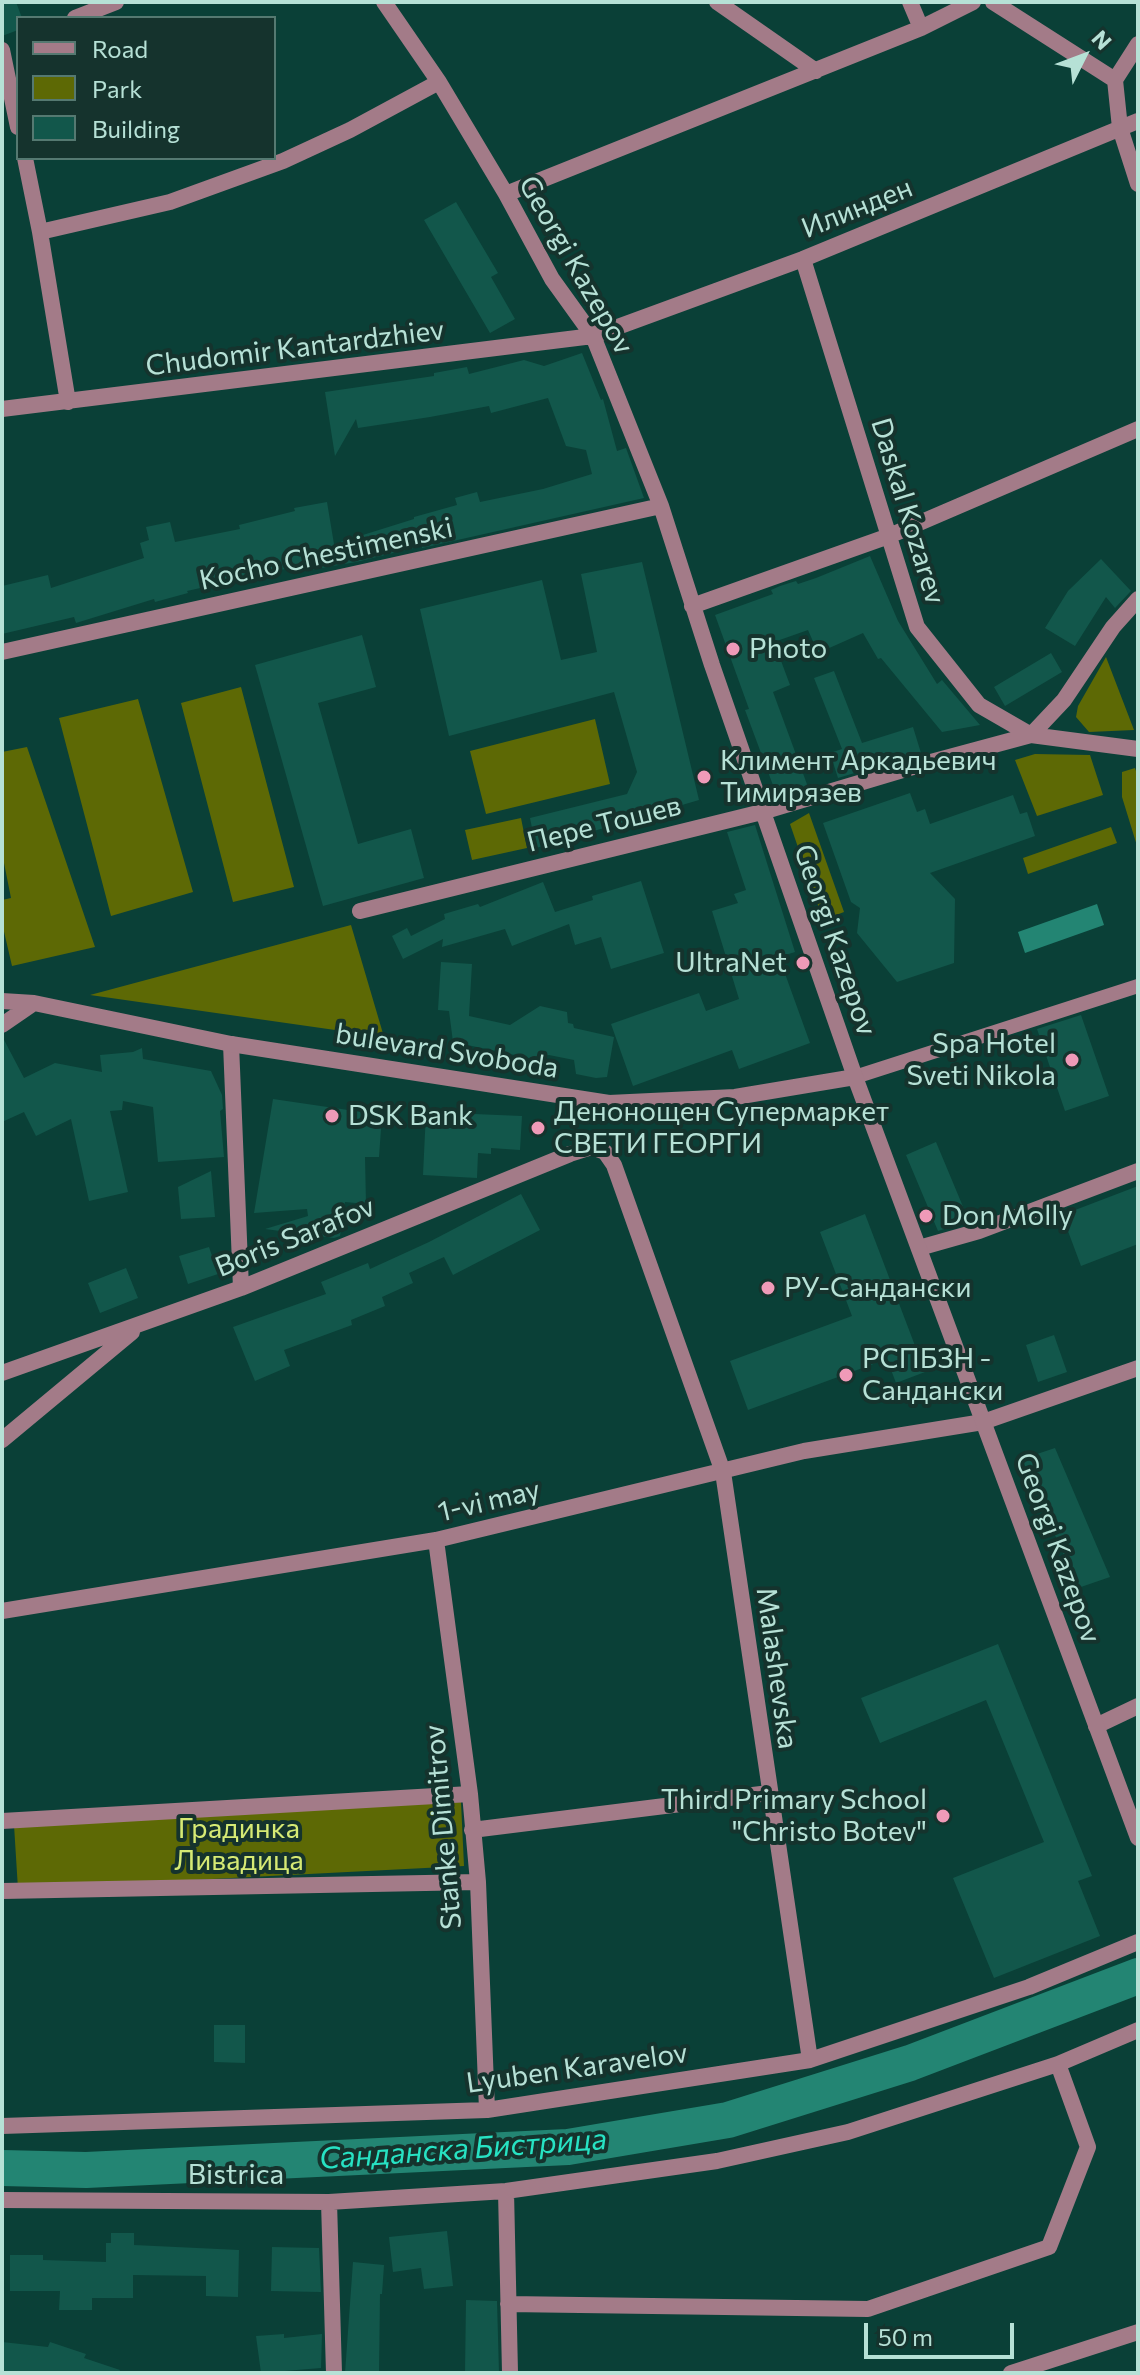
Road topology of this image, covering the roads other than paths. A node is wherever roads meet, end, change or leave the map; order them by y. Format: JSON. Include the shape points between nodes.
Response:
{"nodes":[{"id":1,"x":116,"y":2,"type":"edge"},
{"id":2,"x":384,"y":2,"type":"edge"},
{"id":3,"x":717,"y":2,"type":"edge"},
{"id":4,"x":910,"y":2,"type":"edge"},
{"id":5,"x":973,"y":2,"type":"edge"},
{"id":6,"x":993,"y":2,"type":"edge"},
{"id":7,"x":80,"y":16,"type":"edge"},
{"id":8,"x":921,"y":28,"type":"junction"},
{"id":9,"x":1138,"y":44,"type":"edge"},
{"id":10,"x":2,"y":50,"type":"edge"},
{"id":11,"x":816,"y":71,"type":"junction"},
{"id":12,"x":1115,"y":80,"type":"junction"},
{"id":13,"x":439,"y":82,"type":"junction"},
{"id":14,"x":16,"y":117,"type":"edge"},
{"id":15,"x":1138,"y":121,"type":"edge"},
{"id":16,"x":1120,"y":128,"type":"junction"},
{"id":17,"x":25,"y":160,"type":"edge"},
{"id":18,"x":1138,"y":184,"type":"edge"},
{"id":19,"x":506,"y":194,"type":"junction"},
{"id":20,"x":40,"y":232,"type":"junction"},
{"id":21,"x":803,"y":259,"type":"junction"},
{"id":22,"x":593,"y":336,"type":"junction"},
{"id":23,"x":68,"y":402,"type":"junction"},
{"id":24,"x":2,"y":409,"type":"edge"},
{"id":25,"x":1138,"y":429,"type":"edge"},
{"id":26,"x":661,"y":506,"type":"junction"},
{"id":27,"x":889,"y":536,"type":"junction"},
{"id":28,"x":1138,"y":599,"type":"edge"},
{"id":29,"x":692,"y":606,"type":"junction"},
{"id":30,"x":2,"y":652,"type":"edge"},
{"id":31,"x":1031,"y":735,"type":"junction"},
{"id":32,"x":1138,"y":749,"type":"edge"},
{"id":33,"x":762,"y":812,"type":"junction"},
{"id":34,"x":360,"y":911,"type":"dead end"},
{"id":35,"x":1138,"y":986,"type":"edge"},
{"id":36,"x":2,"y":1001,"type":"edge"},
{"id":37,"x":34,"y":1003,"type":"junction"},
{"id":38,"x":2,"y":1025,"type":"edge"},
{"id":39,"x":231,"y":1044,"type":"junction"},
{"id":40,"x":855,"y":1077,"type":"junction"},
{"id":41,"x":605,"y":1152,"type":"joint"},
{"id":42,"x":1138,"y":1171,"type":"edge"},
{"id":43,"x":919,"y":1248,"type":"junction"},
{"id":44,"x":241,"y":1288,"type":"junction"},
{"id":45,"x":139,"y":1325,"type":"junction"},
{"id":46,"x":1138,"y":1368,"type":"edge"},
{"id":47,"x":2,"y":1373,"type":"edge"},
{"id":48,"x":983,"y":1422,"type":"junction"},
{"id":49,"x":2,"y":1440,"type":"edge"},
{"id":50,"x":723,"y":1472,"type":"junction"},
{"id":51,"x":436,"y":1540,"type":"junction"},
{"id":52,"x":2,"y":1611,"type":"edge"},
{"id":53,"x":1138,"y":1706,"type":"edge"},
{"id":54,"x":1096,"y":1726,"type":"junction"},
{"id":55,"x":769,"y":1793,"type":"junction"},
{"id":56,"x":470,"y":1794,"type":"junction"},
{"id":57,"x":2,"y":1821,"type":"edge"},
{"id":58,"x":472,"y":1830,"type":"junction"},
{"id":59,"x":1138,"y":1838,"type":"edge"},
{"id":60,"x":478,"y":1882,"type":"junction"},
{"id":61,"x":2,"y":1891,"type":"edge"},
{"id":62,"x":1138,"y":1942,"type":"edge"},
{"id":63,"x":1138,"y":2030,"type":"edge"},
{"id":64,"x":810,"y":2060,"type":"junction"},
{"id":65,"x":1058,"y":2064,"type":"junction"},
{"id":66,"x":487,"y":2110,"type":"junction"},
{"id":67,"x":2,"y":2126,"type":"edge"},
{"id":68,"x":506,"y":2191,"type":"junction"},
{"id":69,"x":2,"y":2200,"type":"edge"},
{"id":70,"x":329,"y":2202,"type":"junction"},
{"id":71,"x":508,"y":2304,"type":"junction"},
{"id":72,"x":1138,"y":2332,"type":"edge"},
{"id":73,"x":334,"y":2373,"type":"edge"},
{"id":74,"x":510,"y":2373,"type":"edge"},
{"id":75,"x":1011,"y":2373,"type":"edge"}],
"edges":[{"from":1,"to":7,"type":"street"},
{"from":2,"to":13,"type":"street","name":"Georgi Kazepov"},
{"from":3,"to":11,"type":"street"},
{"from":4,"to":8,"type":"street"},
{"from":5,"to":8,"type":"street"},
{"from":6,"to":12,"type":"street"},
{"from":8,"to":11,"type":"street"},
{"from":9,"to":12,"type":"street"},
{"from":10,"to":14,"type":"street"},
{"from":11,"to":19,"type":"street"},
{"from":12,"to":16,"type":"street"},
{"from":13,"to":19,"type":"street","name":"Georgi Kazepov"},
{"from":13,"to":20,"type":"street","via":[[283,161],[170,202]]},
{"from":15,"to":16,"type":"street","name":"Илинден"},
{"from":16,"to":18,"type":"street"},
{"from":16,"to":21,"type":"street","name":"Илинден"},
{"from":17,"to":20,"type":"street"},
{"from":19,"to":22,"type":"street","name":"Georgi Kazepov","via":[[552,279]]},
{"from":20,"to":23,"type":"street"},
{"from":21,"to":22,"type":"street","name":"Илинден"},
{"from":21,"to":27,"type":"street","name":"Daskal Kozarev"},
{"from":22,"to":23,"type":"street","name":"Chudomir Kantardzhiev"},
{"from":22,"to":26,"type":"street","name":"Georgi Kazepov"},
{"from":23,"to":24,"type":"street","name":"Chudomir Kantardzhiev"},
{"from":25,"to":27,"type":"street"},
{"from":26,"to":29,"type":"street","name":"Georgi Kazepov"},
{"from":26,"to":30,"type":"street","name":"Kocho Chestimenski"},
{"from":27,"to":29,"type":"street"},
{"from":27,"to":31,"type":"street","name":"Daskal Kozarev","via":[[917,627],[979,705]]},
{"from":28,"to":31,"type":"street","via":[[1064,700]]},
{"from":29,"to":33,"type":"street","name":"Georgi Kazepov"},
{"from":31,"to":32,"type":"street","name":"Пере Тошев"},
{"from":31,"to":33,"type":"street","name":"Пере Тошев"},
{"from":33,"to":34,"type":"street","name":"Пере Тошев"},
{"from":33,"to":40,"type":"street","name":"Georgi Kazepov"},
{"from":35,"to":40,"type":"street"},
{"from":36,"to":37,"type":"street","name":"bulevard Svoboda"},
{"from":37,"to":38,"type":"street"},
{"from":37,"to":39,"type":"street","name":"bulevard Svoboda"},
{"from":39,"to":40,"type":"street","name":"bulevard Svoboda","via":[[609,1103],[735,1097]]},
{"from":39,"to":44,"type":"street"},
{"from":40,"to":43,"type":"street","name":"Georgi Kazepov"},
{"from":41,"to":44,"type":"street","name":"Boris Sarafov","via":[[592,1147],[570,1154]]},
{"from":41,"to":50,"type":"street","name":"Malashevska"},
{"from":42,"to":43,"type":"street"},
{"from":43,"to":48,"type":"street","name":"Georgi Kazepov"},
{"from":44,"to":45,"type":"street","name":"Boris Sarafov"},
{"from":45,"to":47,"type":"street","name":"Boris Sarafov"},
{"from":45,"to":49,"type":"street"},
{"from":46,"to":48,"type":"street","name":"1-vi may"},
{"from":48,"to":50,"type":"street","name":"1-vi may","via":[[804,1451]]},
{"from":48,"to":54,"type":"street","name":"Georgi Kazepov"},
{"from":50,"to":51,"type":"street","name":"1-vi may"},
{"from":50,"to":55,"type":"street","name":"Malashevska"},
{"from":51,"to":52,"type":"street","name":"1-vi may"},
{"from":51,"to":56,"type":"street","name":"Stanke Dimitrov"},
{"from":53,"to":54,"type":"street"},
{"from":54,"to":59,"type":"street","name":"Georgi Kazepov"},
{"from":55,"to":58,"type":"street"},
{"from":55,"to":64,"type":"street","name":"Malashevska"},
{"from":56,"to":57,"type":"street"},
{"from":56,"to":58,"type":"street","name":"Stanke Dimitrov"},
{"from":58,"to":60,"type":"street","name":"Stanke Dimitrov"},
{"from":60,"to":61,"type":"street"},
{"from":60,"to":66,"type":"street","name":"Stanke Dimitrov"},
{"from":62,"to":64,"type":"street","name":"Lyuben Karavelov","via":[[1029,1987]]},
{"from":63,"to":65,"type":"street","name":"Bistrica"},
{"from":64,"to":66,"type":"street","name":"Lyuben Karavelov"},
{"from":65,"to":68,"type":"street","name":"Bistrica","via":[[848,2132],[717,2161]]},
{"from":65,"to":71,"type":"street","via":[[1088,2147],[1049,2247],[868,2309]]},
{"from":66,"to":67,"type":"street","name":"Lyuben Karavelov"},
{"from":68,"to":70,"type":"street","name":"Bistrica"},
{"from":68,"to":71,"type":"street"},
{"from":69,"to":70,"type":"street","name":"Bistrica"},
{"from":70,"to":73,"type":"street"},
{"from":71,"to":74,"type":"street"},
{"from":72,"to":75,"type":"street"}]}
